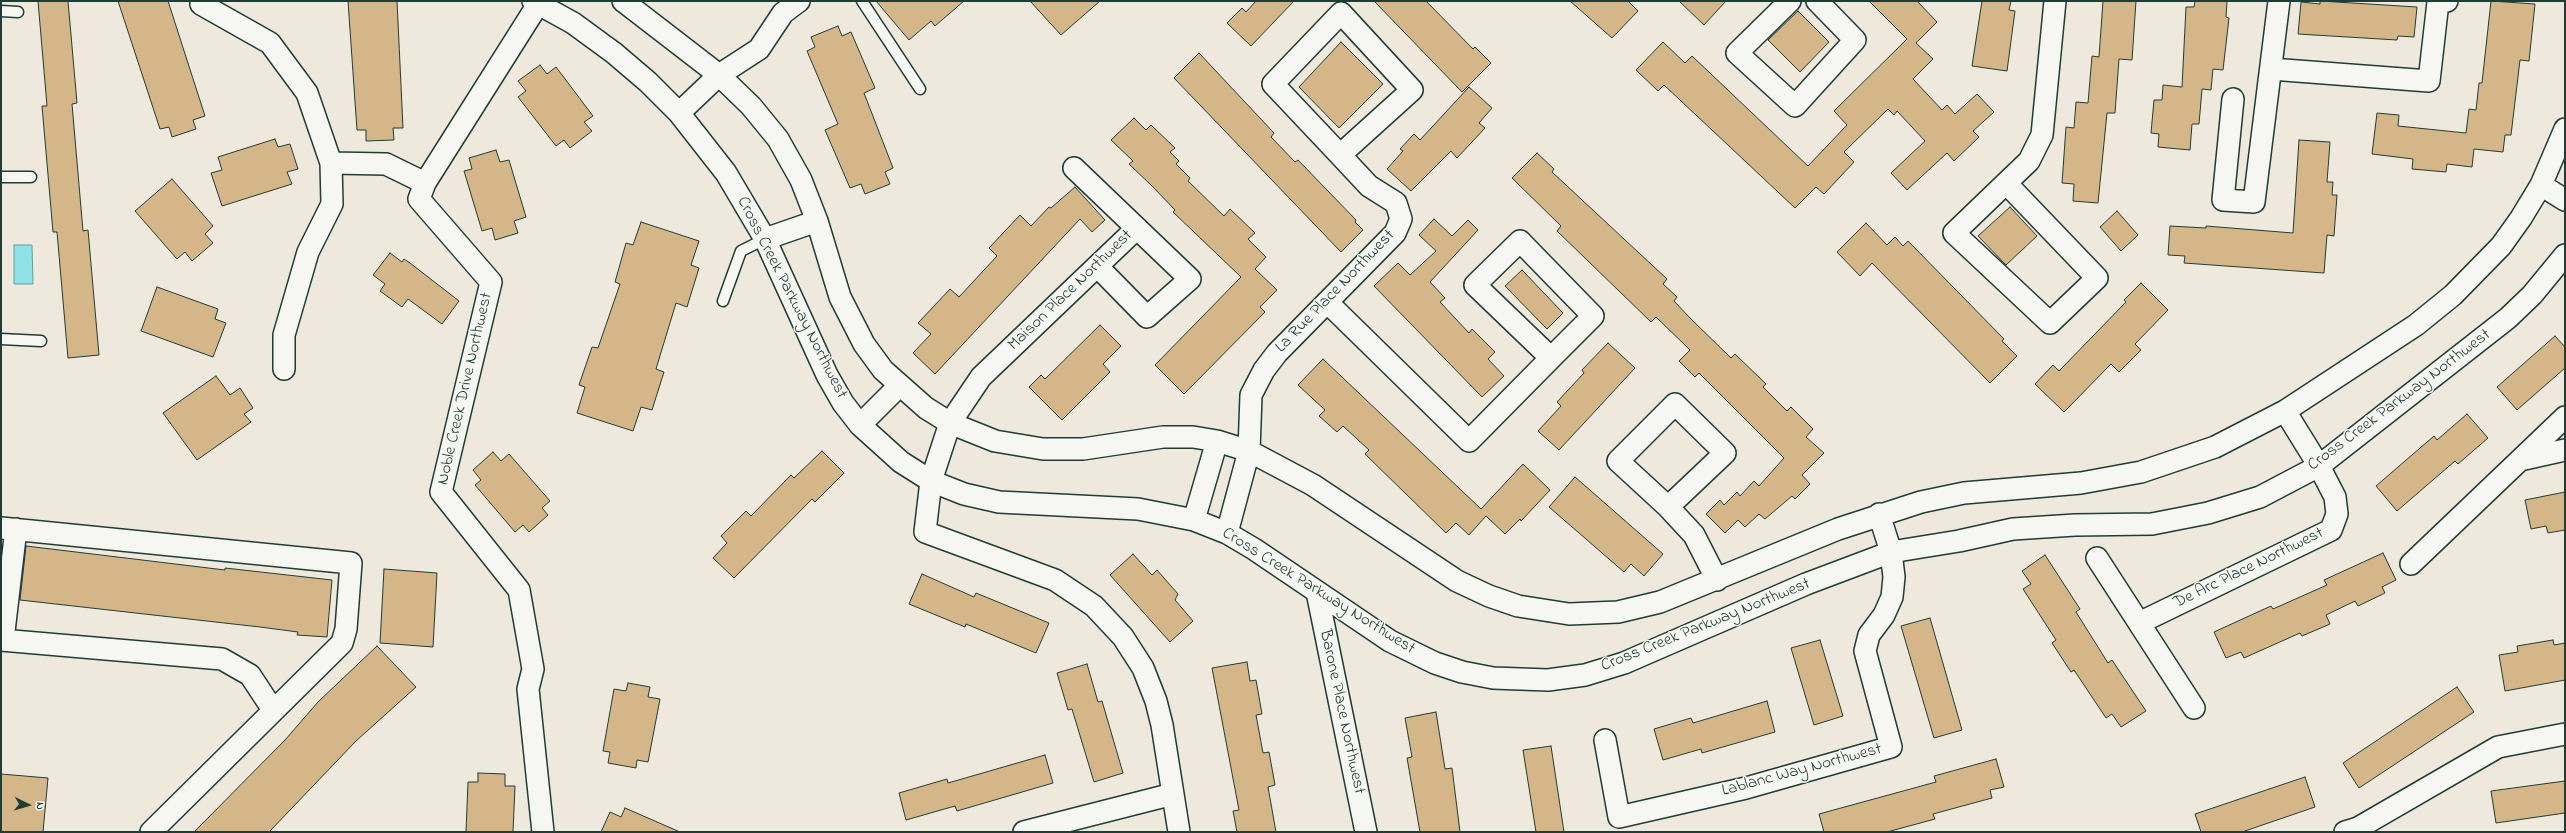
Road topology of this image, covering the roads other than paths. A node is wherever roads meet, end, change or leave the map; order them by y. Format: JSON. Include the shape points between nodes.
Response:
{"nodes":[{"id":1,"x":623,"y":1,"type":"edge"},
{"id":2,"x":799,"y":1,"type":"edge"},
{"id":3,"x":862,"y":1,"type":"edge"},
{"id":4,"x":1790,"y":1,"type":"edge"},
{"id":5,"x":1817,"y":1,"type":"edge"},
{"id":6,"x":2055,"y":1,"type":"edge"},
{"id":7,"x":2279,"y":1,"type":"edge"},
{"id":8,"x":2447,"y":1,"type":"edge"},
{"id":9,"x":538,"y":2,"type":"edge"},
{"id":10,"x":201,"y":4,"type":"dead end"},
{"id":11,"x":1,"y":11,"type":"edge"},
{"id":12,"x":18,"y":12,"type":"dead end"},
{"id":13,"x":2271,"y":69,"type":"junction"},
{"id":14,"x":719,"y":75,"type":"junction"},
{"id":15,"x":920,"y":89,"type":"dead end"},
{"id":16,"x":2233,"y":99,"type":"dead end"},
{"id":17,"x":679,"y":113,"type":"junction"},
{"id":18,"x":2565,"y":129,"type":"edge"},
{"id":19,"x":1340,"y":155,"type":"junction"},
{"id":20,"x":331,"y":163,"type":"junction"},
{"id":21,"x":1074,"y":168,"type":"dead end"},
{"id":22,"x":1,"y":177,"type":"edge"},
{"id":23,"x":31,"y":177,"type":"dead end"},
{"id":24,"x":425,"y":183,"type":"junction"},
{"id":25,"x":2006,"y":183,"type":"junction"},
{"id":26,"x":2541,"y":185,"type":"junction"},
{"id":27,"x":2565,"y":200,"type":"edge"},
{"id":28,"x":817,"y":221,"type":"junction"},
{"id":29,"x":1138,"y":228,"type":"junction"},
{"id":30,"x":765,"y":239,"type":"junction"},
{"id":31,"x":2565,"y":255,"type":"edge"},
{"id":32,"x":1097,"y":266,"type":"junction"},
{"id":33,"x":723,"y":301,"type":"dead end"},
{"id":34,"x":1327,"y":302,"type":"junction"},
{"id":35,"x":1,"y":339,"type":"edge"},
{"id":36,"x":41,"y":341,"type":"dead end"},
{"id":37,"x":1551,"y":358,"type":"junction"},
{"id":38,"x":284,"y":369,"type":"dead end"},
{"id":39,"x":899,"y":386,"type":"junction"},
{"id":40,"x":2285,"y":411,"type":"junction"},
{"id":41,"x":2565,"y":417,"type":"edge"},
{"id":42,"x":950,"y":423,"type":"junction"},
{"id":43,"x":860,"y":425,"type":"junction"},
{"id":44,"x":1217,"y":441,"type":"junction"},
{"id":45,"x":2565,"y":450,"type":"edge"},
{"id":46,"x":1249,"y":451,"type":"junction"},
{"id":47,"x":2520,"y":460,"type":"junction"},
{"id":48,"x":2319,"y":466,"type":"junction"},
{"id":49,"x":931,"y":481,"type":"junction"},
{"id":50,"x":1668,"y":507,"type":"junction"},
{"id":51,"x":1879,"y":514,"type":"junction"},
{"id":52,"x":1194,"y":520,"type":"junction"},
{"id":53,"x":8,"y":529,"type":"edge"},
{"id":54,"x":1226,"y":533,"type":"junction"},
{"id":55,"x":1891,"y":552,"type":"junction"},
{"id":56,"x":2097,"y":558,"type":"dead end"},
{"id":57,"x":2411,"y":564,"type":"dead end"},
{"id":58,"x":1716,"y":580,"type":"junction"},
{"id":59,"x":1317,"y":592,"type":"junction"},
{"id":60,"x":2139,"y":623,"type":"junction"},
{"id":61,"x":2,"y":639,"type":"edge"},
{"id":62,"x":2194,"y":708,"type":"dead end"},
{"id":63,"x":274,"y":710,"type":"junction"},
{"id":64,"x":2565,"y":734,"type":"edge"},
{"id":65,"x":1605,"y":740,"type":"dead end"},
{"id":66,"x":1173,"y":794,"type":"junction"},
{"id":67,"x":151,"y":832,"type":"edge"},
{"id":68,"x":543,"y":832,"type":"edge"},
{"id":69,"x":1024,"y":832,"type":"edge"},
{"id":70,"x":1178,"y":832,"type":"edge"},
{"id":71,"x":1366,"y":832,"type":"edge"},
{"id":72,"x":2345,"y":832,"type":"edge"}],
"edges":[{"from":1,"to":14,"type":"street"},
{"from":2,"to":14,"type":"street","via":[[783,13],[759,49]]},
{"from":3,"to":15,"type":"lane"},
{"from":4,"to":5,"type":"street","via":[[1737,52],[1795,106],[1855,40]]},
{"from":6,"to":25,"type":"street","via":[[2042,135],[2029,161]]},
{"from":7,"to":13,"type":"street"},
{"from":8,"to":13,"type":"street","via":[[2438,2],[2429,81]]},
{"from":9,"to":17,"type":"street","name":"Cross Creek Parkway Northwest","via":[[573,23],[614,53]]},
{"from":9,"to":24,"type":"street","name":"Noble Creek Drive Northwest"},
{"from":10,"to":20,"type":"street","via":[[270,43],[307,93]]},
{"from":11,"to":12,"type":"lane"},
{"from":13,"to":16,"type":"street","via":[[2254,202],[2223,200]]},
{"from":14,"to":17,"type":"street"},
{"from":14,"to":28,"type":"street","via":[[752,106],[778,139],[801,180]]},
{"from":17,"to":30,"type":"street","name":"Cross Creek Parkway Northwest","via":[[726,173]]},
{"from":18,"to":26,"type":"street"},
{"from":19,"to":19,"type":"street","name":"La Rue Place Northwest","via":[[1412,90],[1341,13],[1273,84]]},
{"from":19,"to":34,"type":"street","name":"La Rue Place Northwest","via":[[1369,186],[1396,203],[1401,219],[1395,233]]},
{"from":20,"to":24,"type":"street","via":[[386,164]]},
{"from":20,"to":38,"type":"street","via":[[332,204],[308,252],[284,335]]},
{"from":21,"to":29,"type":"street","name":"Maison Place Northwest"},
{"from":22,"to":23,"type":"lane"},
{"from":24,"to":68,"type":"street","name":"Noble Creek Drive Northwest","via":[[419,199],[491,282],[441,492],[519,590],[533,669],[528,689]]},
{"from":25,"to":25,"type":"street","via":[[2097,278],[2050,324],[1954,234]]},
{"from":26,"to":27,"type":"street"},
{"from":26,"to":40,"type":"street","via":[[2501,246],[2453,295],[2416,325]]},
{"from":28,"to":30,"type":"street"},
{"from":28,"to":39,"type":"street","via":[[840,297],[864,344]]},
{"from":29,"to":32,"type":"street","name":"Maison Place Northwest"},
{"from":29,"to":32,"type":"street","via":[[1190,279],[1147,317]]},
{"from":30,"to":33,"type":"lane","via":[[741,251]]},
{"from":30,"to":43,"type":"street","name":"Cross Creek Parkway Northwest","via":[[827,375]]},
{"from":31,"to":48,"type":"street","name":"Cross Creek Parkway Northwest","via":[[2532,295],[2508,318]]},
{"from":32,"to":42,"type":"street","name":"Maison Place Northwest","via":[[981,377]]},
{"from":34,"to":37,"type":"street","via":[[1469,441]]},
{"from":34,"to":46,"type":"street","name":"La Rue Place Northwest","via":[[1277,353],[1264,370],[1251,395]]},
{"from":35,"to":36,"type":"lane"},
{"from":37,"to":37,"type":"street","via":[[1475,285],[1520,241],[1593,316]]},
{"from":39,"to":42,"type":"street"},
{"from":39,"to":43,"type":"street"},
{"from":40,"to":48,"type":"street","name":"De Arc Place Northwest"},
{"from":40,"to":51,"type":"street","via":[[2215,447],[2141,472],[2081,483],[1964,494]]},
{"from":41,"to":47,"type":"street"},
{"from":42,"to":44,"type":"street","via":[[995,441],[1043,449],[1083,449],[1163,437],[1193,437]]},
{"from":42,"to":49,"type":"street","name":"Maison Place Northwest"},
{"from":43,"to":49,"type":"street","name":"Cross Creek Parkway Northwest","via":[[901,462]]},
{"from":44,"to":46,"type":"street"},
{"from":44,"to":52,"type":"street"},
{"from":45,"to":47,"type":"street"},
{"from":46,"to":54,"type":"street","name":"La Rue Place Northwest"},
{"from":46,"to":58,"type":"street","via":[[1313,485],[1457,581],[1518,606],[1569,614],[1618,612],[1660,602]]},
{"from":47,"to":57,"type":"street"},
{"from":48,"to":55,"type":"street","name":"Cross Creek Parkway Northwest","via":[[2260,497],[2208,513],[2152,524],[2013,529]]},
{"from":48,"to":60,"type":"street","name":"De Arc Place Northwest","via":[[2335,497],[2337,514],[2331,530]]},
{"from":49,"to":52,"type":"street","name":"Cross Creek Parkway Northwest","via":[[964,494],[999,502],[1138,509]]},
{"from":49,"to":66,"type":"street","name":"Maison Place Northwest","via":[[925,532],[1055,580],[1094,606],[1123,637],[1142,668],[1156,701]]},
{"from":50,"to":50,"type":"street","via":[[1618,461],[1675,404],[1725,452]]},
{"from":50,"to":58,"type":"street","via":[[1694,535]]},
{"from":51,"to":55,"type":"street","name":"Lablanc Way Northwest"},
{"from":51,"to":58,"type":"street"},
{"from":52,"to":54,"type":"street","name":"Cross Creek Parkway Northwest"},
{"from":53,"to":61,"type":"street"},
{"from":53,"to":63,"type":"street","via":[[351,564],[346,629],[342,643]]},
{"from":54,"to":59,"type":"street","name":"Cross Creek Parkway Northwest"},
{"from":55,"to":59,"type":"street","name":"Cross Creek Parkway Northwest","via":[[1806,584],[1624,663],[1585,675],[1548,680],[1493,678],[1435,663],[1390,641]]},
{"from":55,"to":65,"type":"street","name":"Lablanc Way Northwest","via":[[1894,577],[1892,597],[1884,615],[1869,635],[1865,651],[1891,746],[1746,788],[1619,817]]},
{"from":56,"to":60,"type":"street"},
{"from":59,"to":71,"type":"street","name":"Barone Place Northwest"},
{"from":60,"to":62,"type":"street"},
{"from":61,"to":63,"type":"street","via":[[222,659],[250,675]]},
{"from":63,"to":67,"type":"street"},
{"from":64,"to":72,"type":"street","via":[[2498,747],[2358,828]]},
{"from":66,"to":69,"type":"street"},
{"from":66,"to":70,"type":"street"}]}
